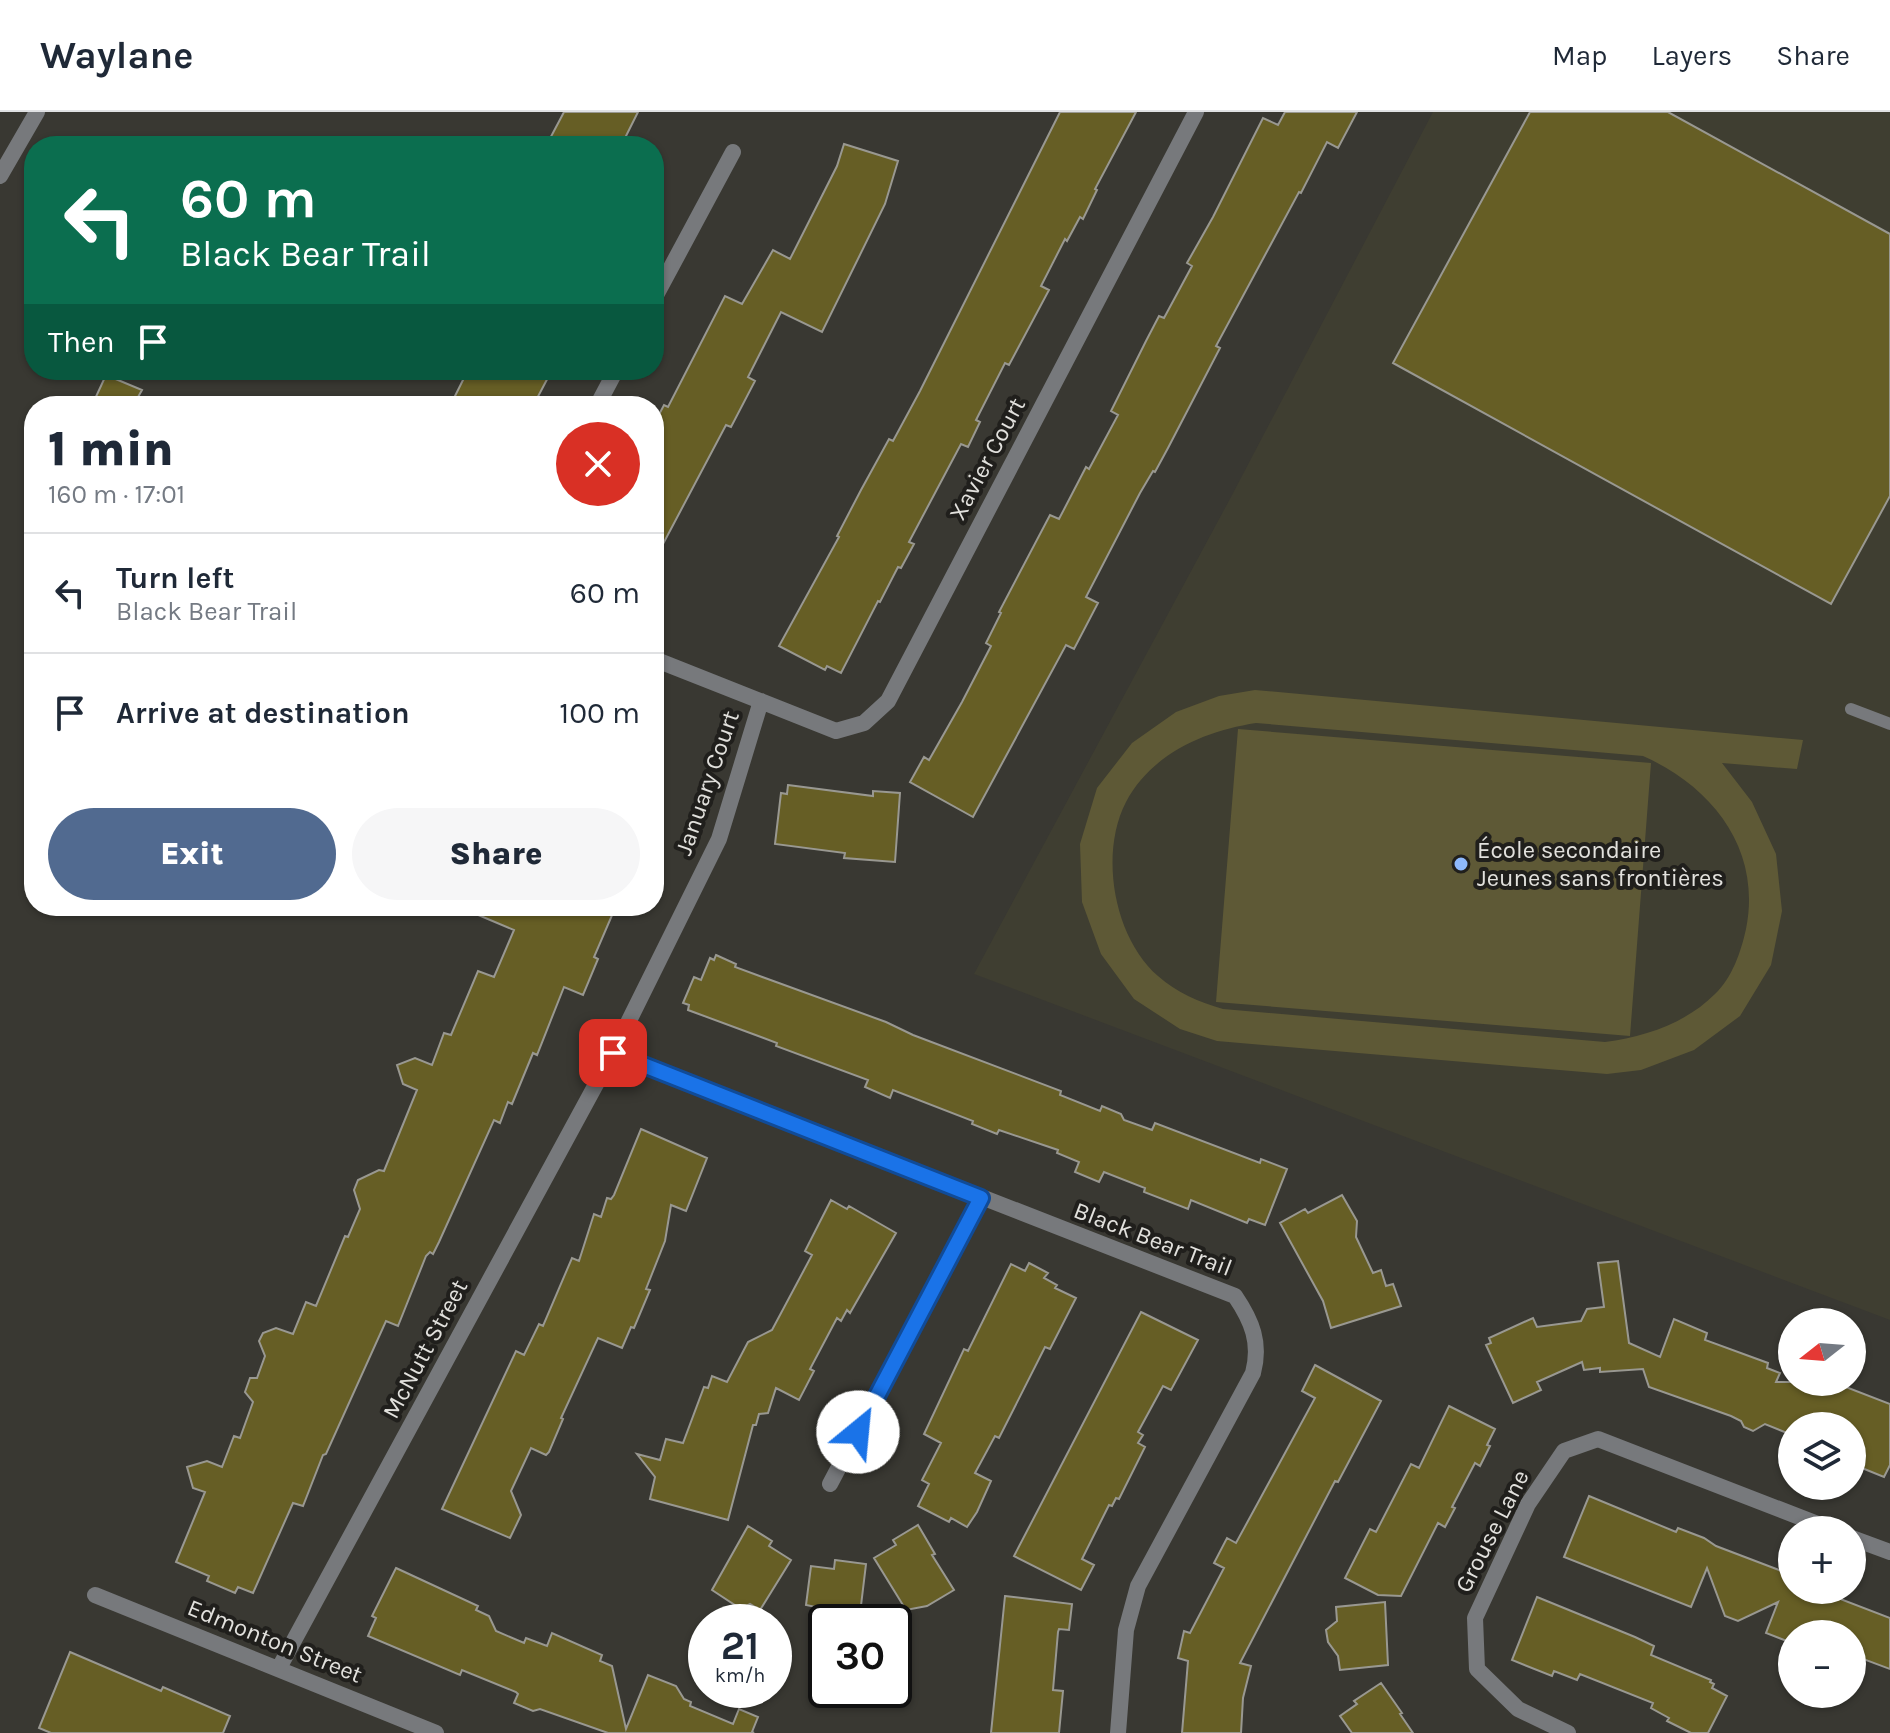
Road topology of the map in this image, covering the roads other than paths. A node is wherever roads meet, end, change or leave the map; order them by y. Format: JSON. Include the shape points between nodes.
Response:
{"nodes":[{"id":1,"x":37,"y":112,"type":"edge"},
{"id":2,"x":1196,"y":112,"type":"edge"},
{"id":3,"x":733,"y":152,"type":"dead end"},
{"id":4,"x":0,"y":176,"type":"edge"},
{"id":5,"x":664,"y":280,"type":"edge"},
{"id":6,"x":664,"y":663,"type":"edge"},
{"id":7,"x":761,"y":701,"type":"junction"},
{"id":8,"x":1851,"y":709,"type":"dead end"},
{"id":9,"x":1890,"y":724,"type":"edge"},
{"id":10,"x":613,"y":1053,"type":"junction"},
{"id":11,"x":981,"y":1198,"type":"junction"},
{"id":12,"x":830,"y":1484,"type":"dead end"},
{"id":13,"x":1797,"y":1516,"type":"edge"},
{"id":14,"x":1866,"y":1543,"type":"edge"},
{"id":15,"x":1890,"y":1552,"type":"edge"},
{"id":16,"x":95,"y":1595,"type":"dead end"},
{"id":17,"x":279,"y":1668,"type":"junction"},
{"id":18,"x":436,"y":1733,"type":"edge"},
{"id":19,"x":1118,"y":1733,"type":"edge"},
{"id":20,"x":1568,"y":1733,"type":"edge"}],
"edges":[{"from":1,"to":4,"type":"street"},
{"from":2,"to":7,"type":"street","name":"Xavier Court","via":[[888,701],[864,723],[836,731]]},
{"from":3,"to":5,"type":"street"},
{"from":6,"to":7,"type":"street","name":"Xavier Court"},
{"from":7,"to":10,"type":"street","name":"January Court","via":[[719,839]]},
{"from":8,"to":9,"type":"lane"},
{"from":10,"to":11,"type":"street","name":"Black Bear Trail"},
{"from":10,"to":17,"type":"street","name":"McNutt Street"},
{"from":11,"to":12,"type":"street"},
{"from":11,"to":19,"type":"street","name":"Black Bear Trail","via":[[1235,1296],[1250,1318],[1256,1340],[1253,1373],[1138,1586],[1126,1630]]},
{"from":13,"to":20,"type":"street","name":"Grouse Lane","via":[[1598,1439],[1564,1451],[1528,1504],[1475,1618],[1477,1669],[1518,1709]]},
{"from":14,"to":15,"type":"street"},
{"from":16,"to":17,"type":"street","name":"Edmonton Street"},
{"from":17,"to":18,"type":"street","name":"Edmonton Street"}]}
